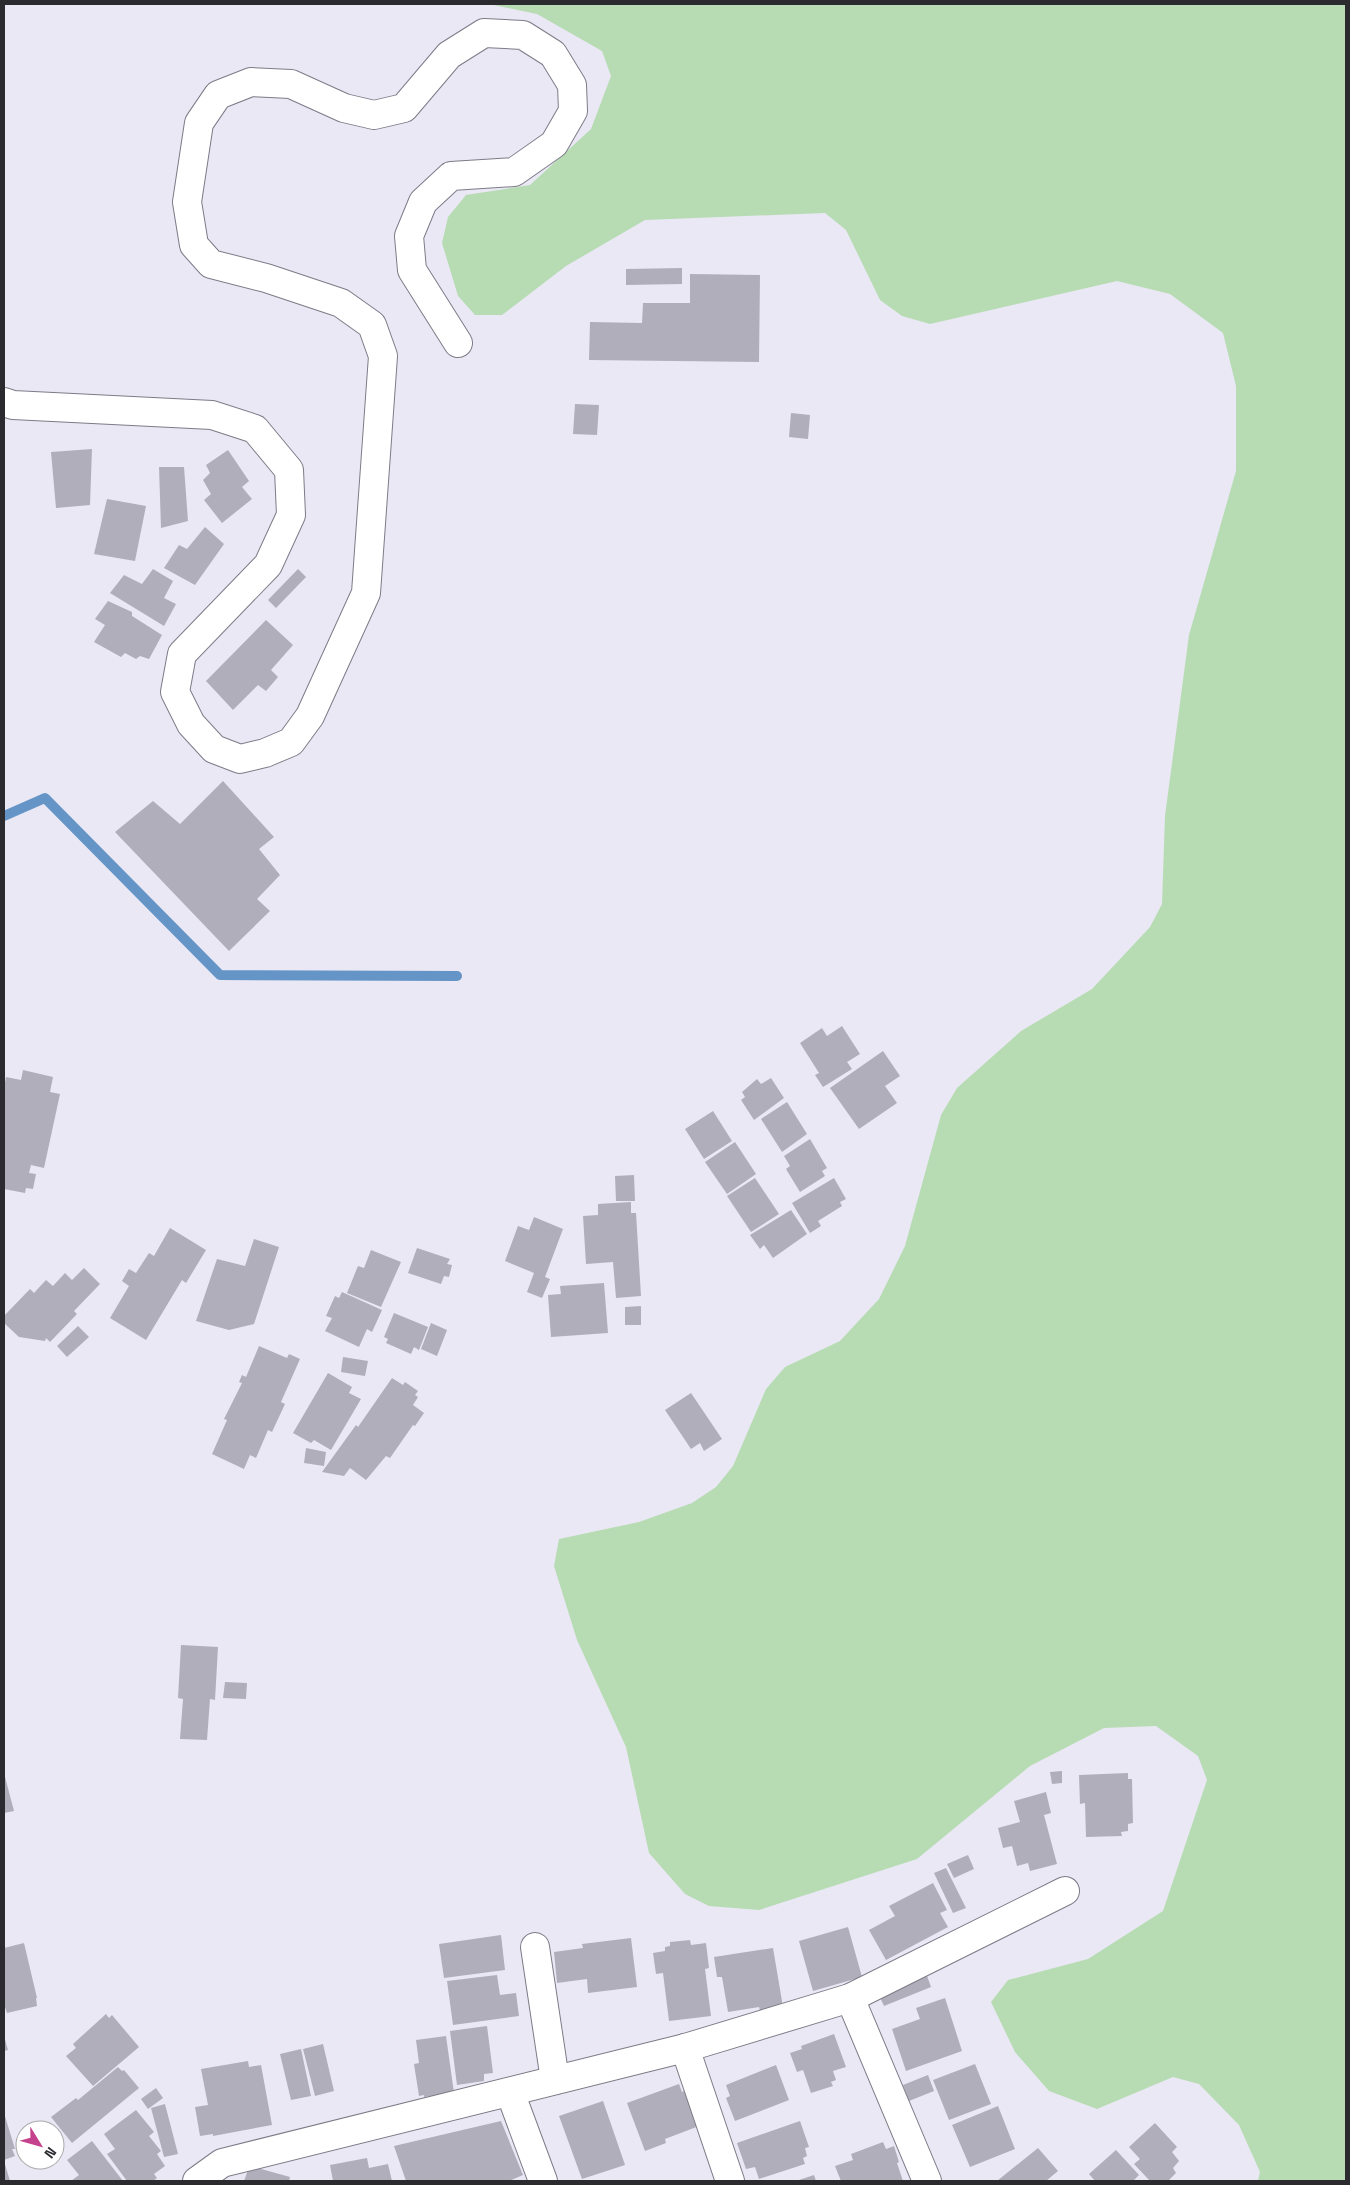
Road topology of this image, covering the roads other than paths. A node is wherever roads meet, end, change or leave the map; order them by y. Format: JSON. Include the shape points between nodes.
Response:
{"nodes":[{"id":1,"x":458,"y":343,"type":"dead end"},
{"id":2,"x":4,"y":402,"type":"edge"},
{"id":3,"x":1065,"y":1891,"type":"dead end"},
{"id":4,"x":535,"y":1947,"type":"dead end"},
{"id":5,"x":850,"y":1998,"type":"junction"},
{"id":6,"x":685,"y":2048,"type":"junction"},
{"id":7,"x":555,"y":2080,"type":"junction"},
{"id":8,"x":510,"y":2092,"type":"junction"},
{"id":9,"x":197,"y":2181,"type":"edge"},
{"id":10,"x":543,"y":2181,"type":"edge"},
{"id":11,"x":730,"y":2181,"type":"edge"},
{"id":12,"x":928,"y":2181,"type":"edge"}],
"edges":[{"from":1,"to":2,"type":"street","via":[[412,270],[409,236],[422,202],[451,176],[514,172],[554,144],[574,111],[572,86],[553,54],[523,35],[484,34],[449,55],[404,108],[374,115],[344,108],[291,84],[252,82],[218,95],[199,123],[187,202],[194,244],[211,264],[341,303],[372,325],[383,356],[366,593],[310,716],[291,742],[240,759],[214,749],[191,724],[175,692],[182,654],[268,565],[291,515],[289,470],[255,429],[212,414]]},
{"from":3,"to":5,"type":"street"},
{"from":4,"to":7,"type":"street"},
{"from":5,"to":6,"type":"street"},
{"from":5,"to":12,"type":"street"},
{"from":6,"to":7,"type":"street"},
{"from":6,"to":11,"type":"street"},
{"from":7,"to":8,"type":"street"},
{"from":8,"to":9,"type":"street","via":[[222,2163]]},
{"from":8,"to":10,"type":"street"}]}
